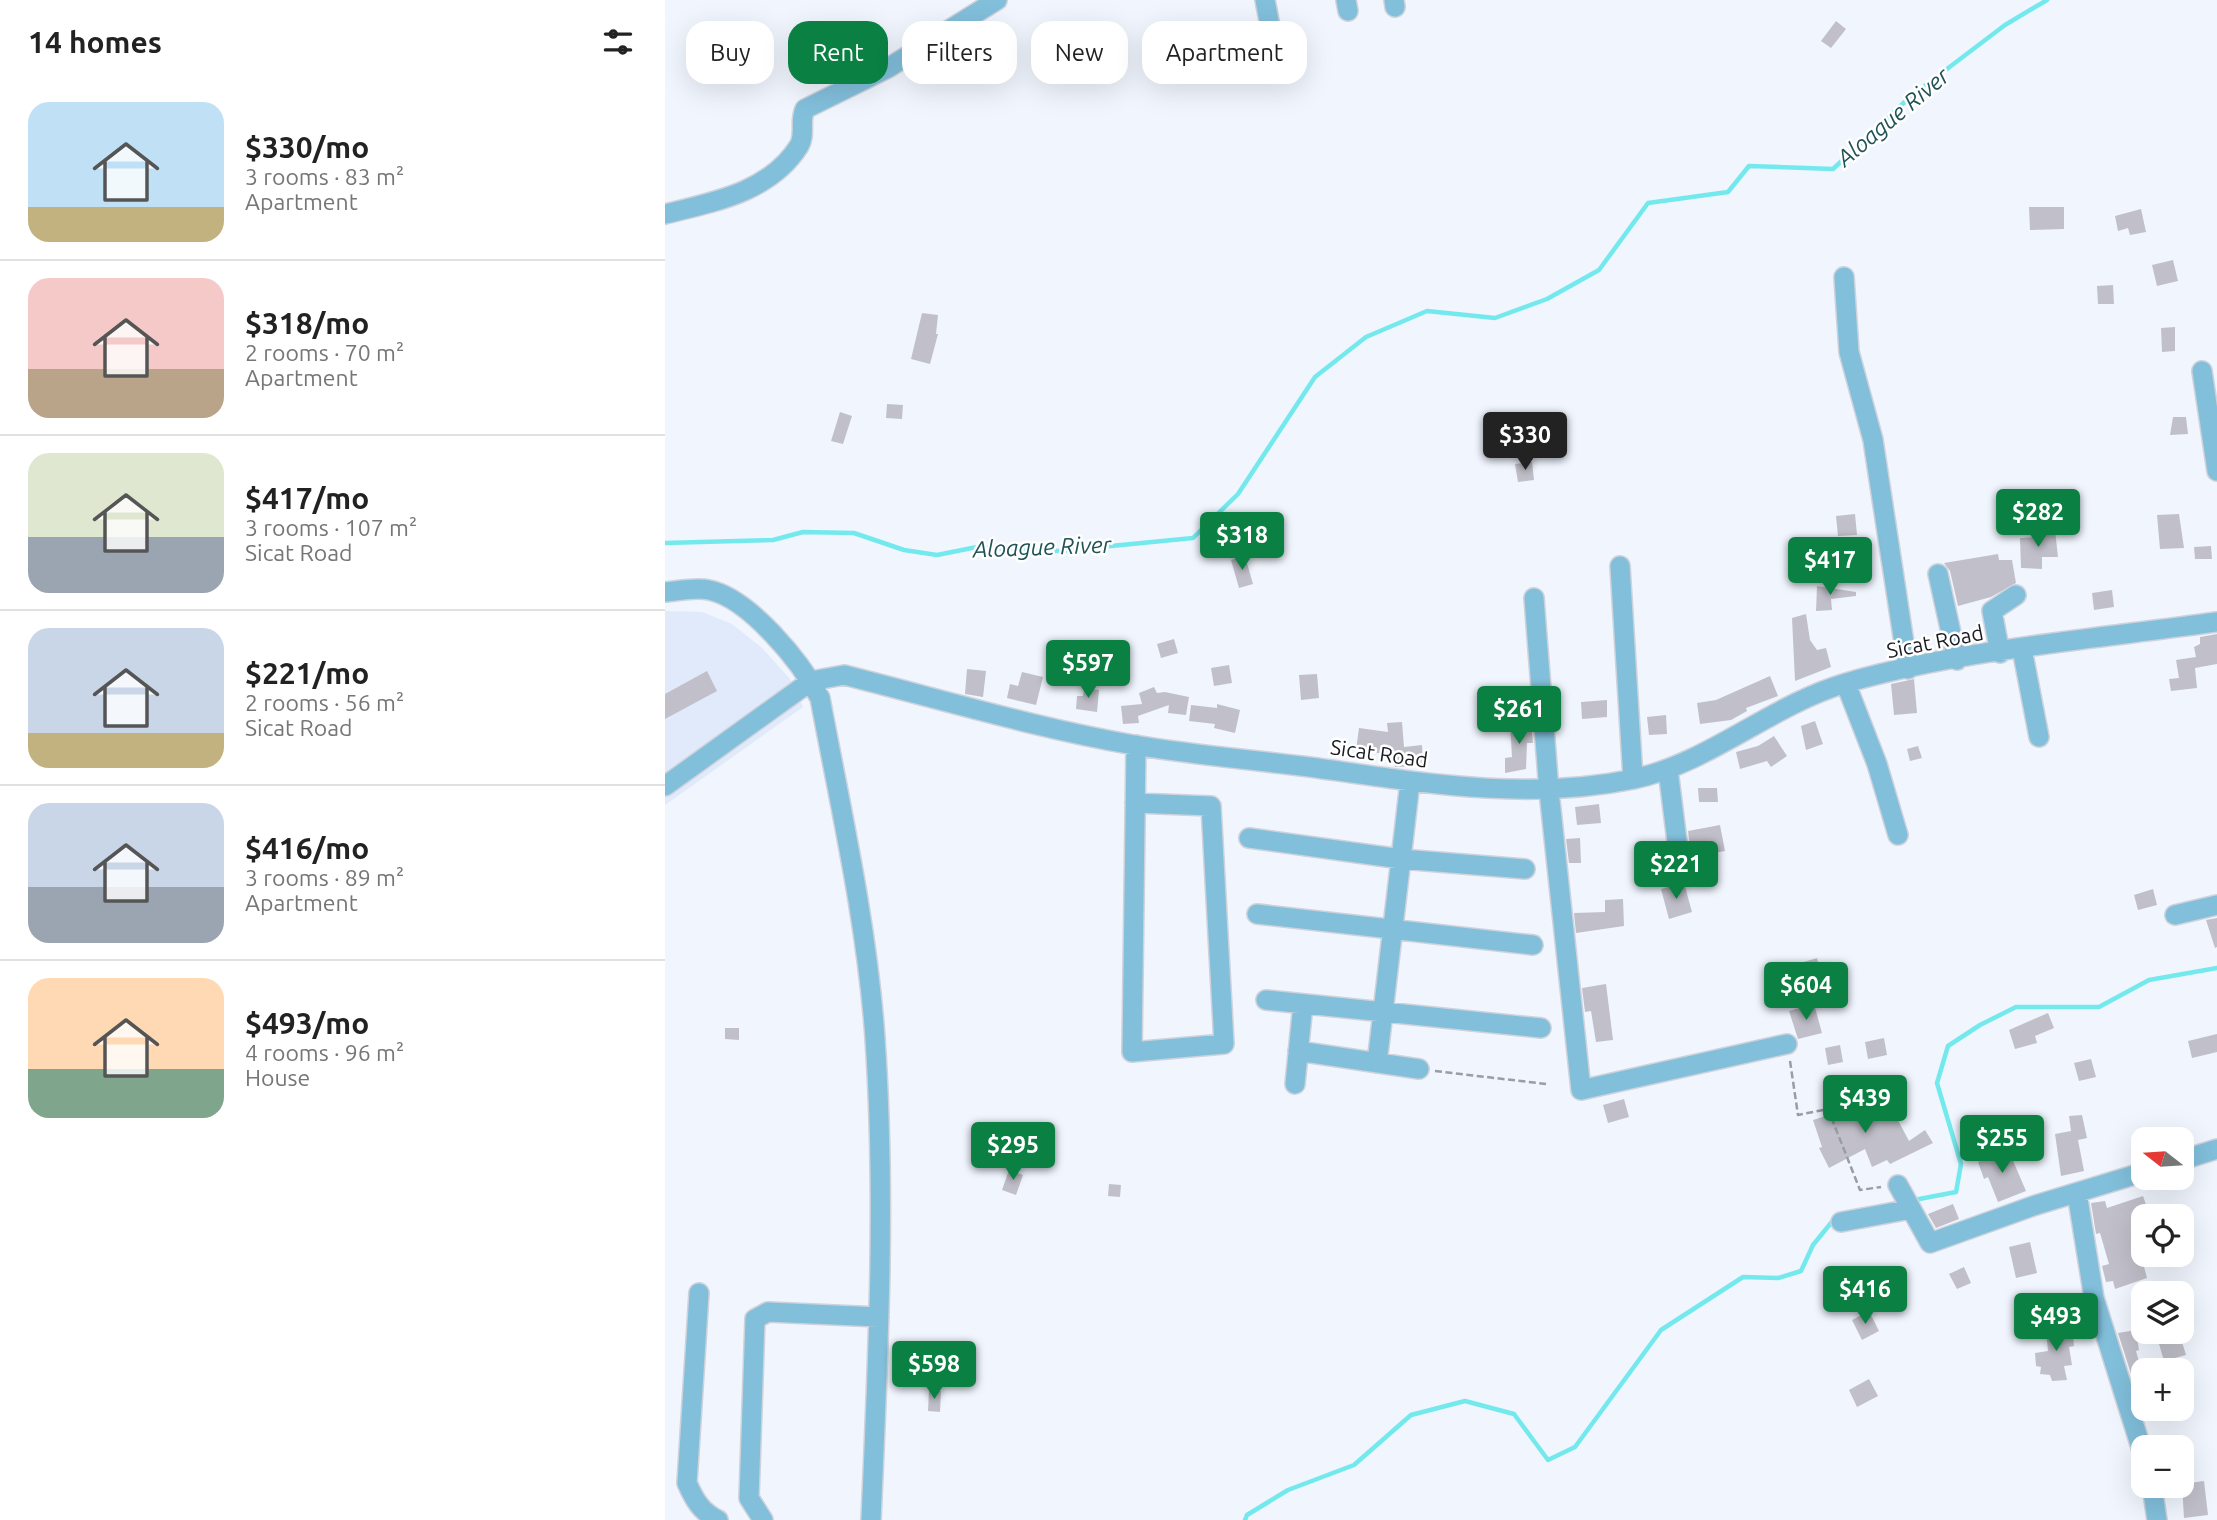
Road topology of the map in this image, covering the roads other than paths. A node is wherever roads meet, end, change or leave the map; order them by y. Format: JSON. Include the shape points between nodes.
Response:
{"nodes":[{"id":1,"x":997,"y":0,"type":"edge"},
{"id":2,"x":1265,"y":0,"type":"edge"},
{"id":3,"x":1269,"y":21,"type":"edge"},
{"id":4,"x":665,"y":214,"type":"edge"},
{"id":5,"x":1844,"y":277,"type":"dead end"},
{"id":6,"x":2202,"y":371,"type":"dead end"},
{"id":7,"x":2217,"y":471,"type":"edge"},
{"id":8,"x":1620,"y":566,"type":"dead end"},
{"id":9,"x":1938,"y":574,"type":"dead end"},
{"id":10,"x":665,"y":592,"type":"edge"},
{"id":11,"x":2016,"y":595,"type":"dead end"},
{"id":12,"x":1534,"y":598,"type":"dead end"},
{"id":13,"x":2217,"y":622,"type":"edge"},
{"id":14,"x":2022,"y":649,"type":"junction"},
{"id":15,"x":2000,"y":653,"type":"junction"},
{"id":16,"x":1957,"y":660,"type":"junction"},
{"id":17,"x":1908,"y":669,"type":"junction"},
{"id":18,"x":811,"y":681,"type":"junction"},
{"id":19,"x":1846,"y":684,"type":"junction"},
{"id":20,"x":2039,"y":737,"type":"dead end"},
{"id":21,"x":1136,"y":745,"type":"junction"},
{"id":22,"x":1668,"y":770,"type":"junction"},
{"id":23,"x":1633,"y":779,"type":"junction"},
{"id":24,"x":1410,"y":782,"type":"junction"},
{"id":25,"x":665,"y":786,"type":"edge"},
{"id":26,"x":1549,"y":791,"type":"junction"},
{"id":27,"x":1135,"y":803,"type":"junction"},
{"id":28,"x":1898,"y":835,"type":"dead end"},
{"id":29,"x":1249,"y":838,"type":"dead end"},
{"id":30,"x":1401,"y":859,"type":"junction"},
{"id":31,"x":1680,"y":865,"type":"dead end"},
{"id":32,"x":1525,"y":869,"type":"dead end"},
{"id":33,"x":2217,"y":905,"type":"edge"},
{"id":34,"x":1257,"y":914,"type":"dead end"},
{"id":35,"x":2175,"y":915,"type":"dead end"},
{"id":36,"x":1393,"y":929,"type":"junction"},
{"id":37,"x":1533,"y":945,"type":"dead end"},
{"id":38,"x":1266,"y":1000,"type":"dead end"},
{"id":39,"x":1303,"y":1004,"type":"junction"},
{"id":40,"x":1383,"y":1012,"type":"junction"},
{"id":41,"x":1541,"y":1028,"type":"dead end"},
{"id":42,"x":1787,"y":1044,"type":"road end"},
{"id":43,"x":1298,"y":1051,"type":"junction"},
{"id":44,"x":1377,"y":1063,"type":"junction"},
{"id":45,"x":1419,"y":1069,"type":"road end"},
{"id":46,"x":1295,"y":1084,"type":"dead end"},
{"id":47,"x":2217,"y":1149,"type":"edge"},
{"id":48,"x":2195,"y":1156,"type":"edge"},
{"id":49,"x":2131,"y":1176,"type":"edge"},
{"id":50,"x":1898,"y":1185,"type":"road end"},
{"id":51,"x":2077,"y":1193,"type":"junction"},
{"id":52,"x":1911,"y":1209,"type":"junction"},
{"id":53,"x":1841,"y":1222,"type":"dead end"},
{"id":54,"x":699,"y":1293,"type":"dead end"},
{"id":55,"x":879,"y":1317,"type":"junction"},
{"id":56,"x":2137,"y":1435,"type":"edge"},
{"id":57,"x":2154,"y":1498,"type":"edge"},
{"id":58,"x":718,"y":1520,"type":"edge"},
{"id":59,"x":763,"y":1520,"type":"edge"},
{"id":60,"x":871,"y":1520,"type":"edge"},
{"id":61,"x":2157,"y":1520,"type":"edge"}],
"edges":[{"from":1,"to":4,"type":"street","via":[[899,62],[805,109],[800,145],[778,170],[730,197]]},
{"from":2,"to":3,"type":"street"},
{"from":5,"to":17,"type":"street","via":[[1849,352],[1873,440]]},
{"from":6,"to":7,"type":"street"},
{"from":8,"to":23,"type":"street"},
{"from":9,"to":16,"type":"street"},
{"from":10,"to":18,"type":"street","via":[[708,589],[732,599],[750,610]]},
{"from":11,"to":15,"type":"street","via":[[1992,611]]},
{"from":12,"to":26,"type":"street"},
{"from":13,"to":14,"type":"street","name":"Sicat Road"},
{"from":14,"to":15,"type":"street","name":"Sicat Road"},
{"from":14,"to":20,"type":"street"},
{"from":15,"to":16,"type":"street","name":"Sicat Road"},
{"from":16,"to":17,"type":"street","name":"Sicat Road"},
{"from":17,"to":19,"type":"street","name":"Sicat Road"},
{"from":18,"to":21,"type":"street","name":"Sicat Road","via":[[844,675]]},
{"from":18,"to":25,"type":"street"},
{"from":18,"to":55,"type":"street","via":[[823,710],[870,993],[881,1209]]},
{"from":19,"to":22,"type":"street","name":"Sicat Road","via":[[1813,695]]},
{"from":19,"to":28,"type":"street"},
{"from":21,"to":24,"type":"street","name":"Sicat Road"},
{"from":21,"to":27,"type":"street"},
{"from":22,"to":23,"type":"street","name":"Sicat Road"},
{"from":22,"to":31,"type":"street"},
{"from":23,"to":26,"type":"street","name":"Sicat Road"},
{"from":24,"to":26,"type":"street","name":"Sicat Road"},
{"from":24,"to":30,"type":"street"},
{"from":26,"to":42,"type":"street","via":[[1581,1090]]},
{"from":27,"to":27,"type":"street","via":[[1132,1052],[1224,1044],[1211,806]]},
{"from":29,"to":30,"type":"street"},
{"from":30,"to":32,"type":"street"},
{"from":30,"to":36,"type":"street"},
{"from":33,"to":35,"type":"street"},
{"from":34,"to":36,"type":"street"},
{"from":36,"to":37,"type":"street"},
{"from":36,"to":40,"type":"street"},
{"from":38,"to":39,"type":"street"},
{"from":39,"to":40,"type":"street"},
{"from":39,"to":43,"type":"street"},
{"from":40,"to":41,"type":"street"},
{"from":40,"to":44,"type":"street"},
{"from":43,"to":44,"type":"street"},
{"from":43,"to":46,"type":"street"},
{"from":44,"to":45,"type":"street"},
{"from":47,"to":48,"type":"street"},
{"from":49,"to":51,"type":"street"},
{"from":50,"to":52,"type":"street"},
{"from":51,"to":52,"type":"street","via":[[1930,1243]]},
{"from":51,"to":56,"type":"street","via":[[2094,1298]]},
{"from":52,"to":53,"type":"street"},
{"from":54,"to":58,"type":"street","via":[[687,1483],[695,1501]]},
{"from":55,"to":59,"type":"street","via":[[768,1312],[755,1319],[749,1498]]},
{"from":55,"to":60,"type":"street"},
{"from":57,"to":61,"type":"street"}]}
